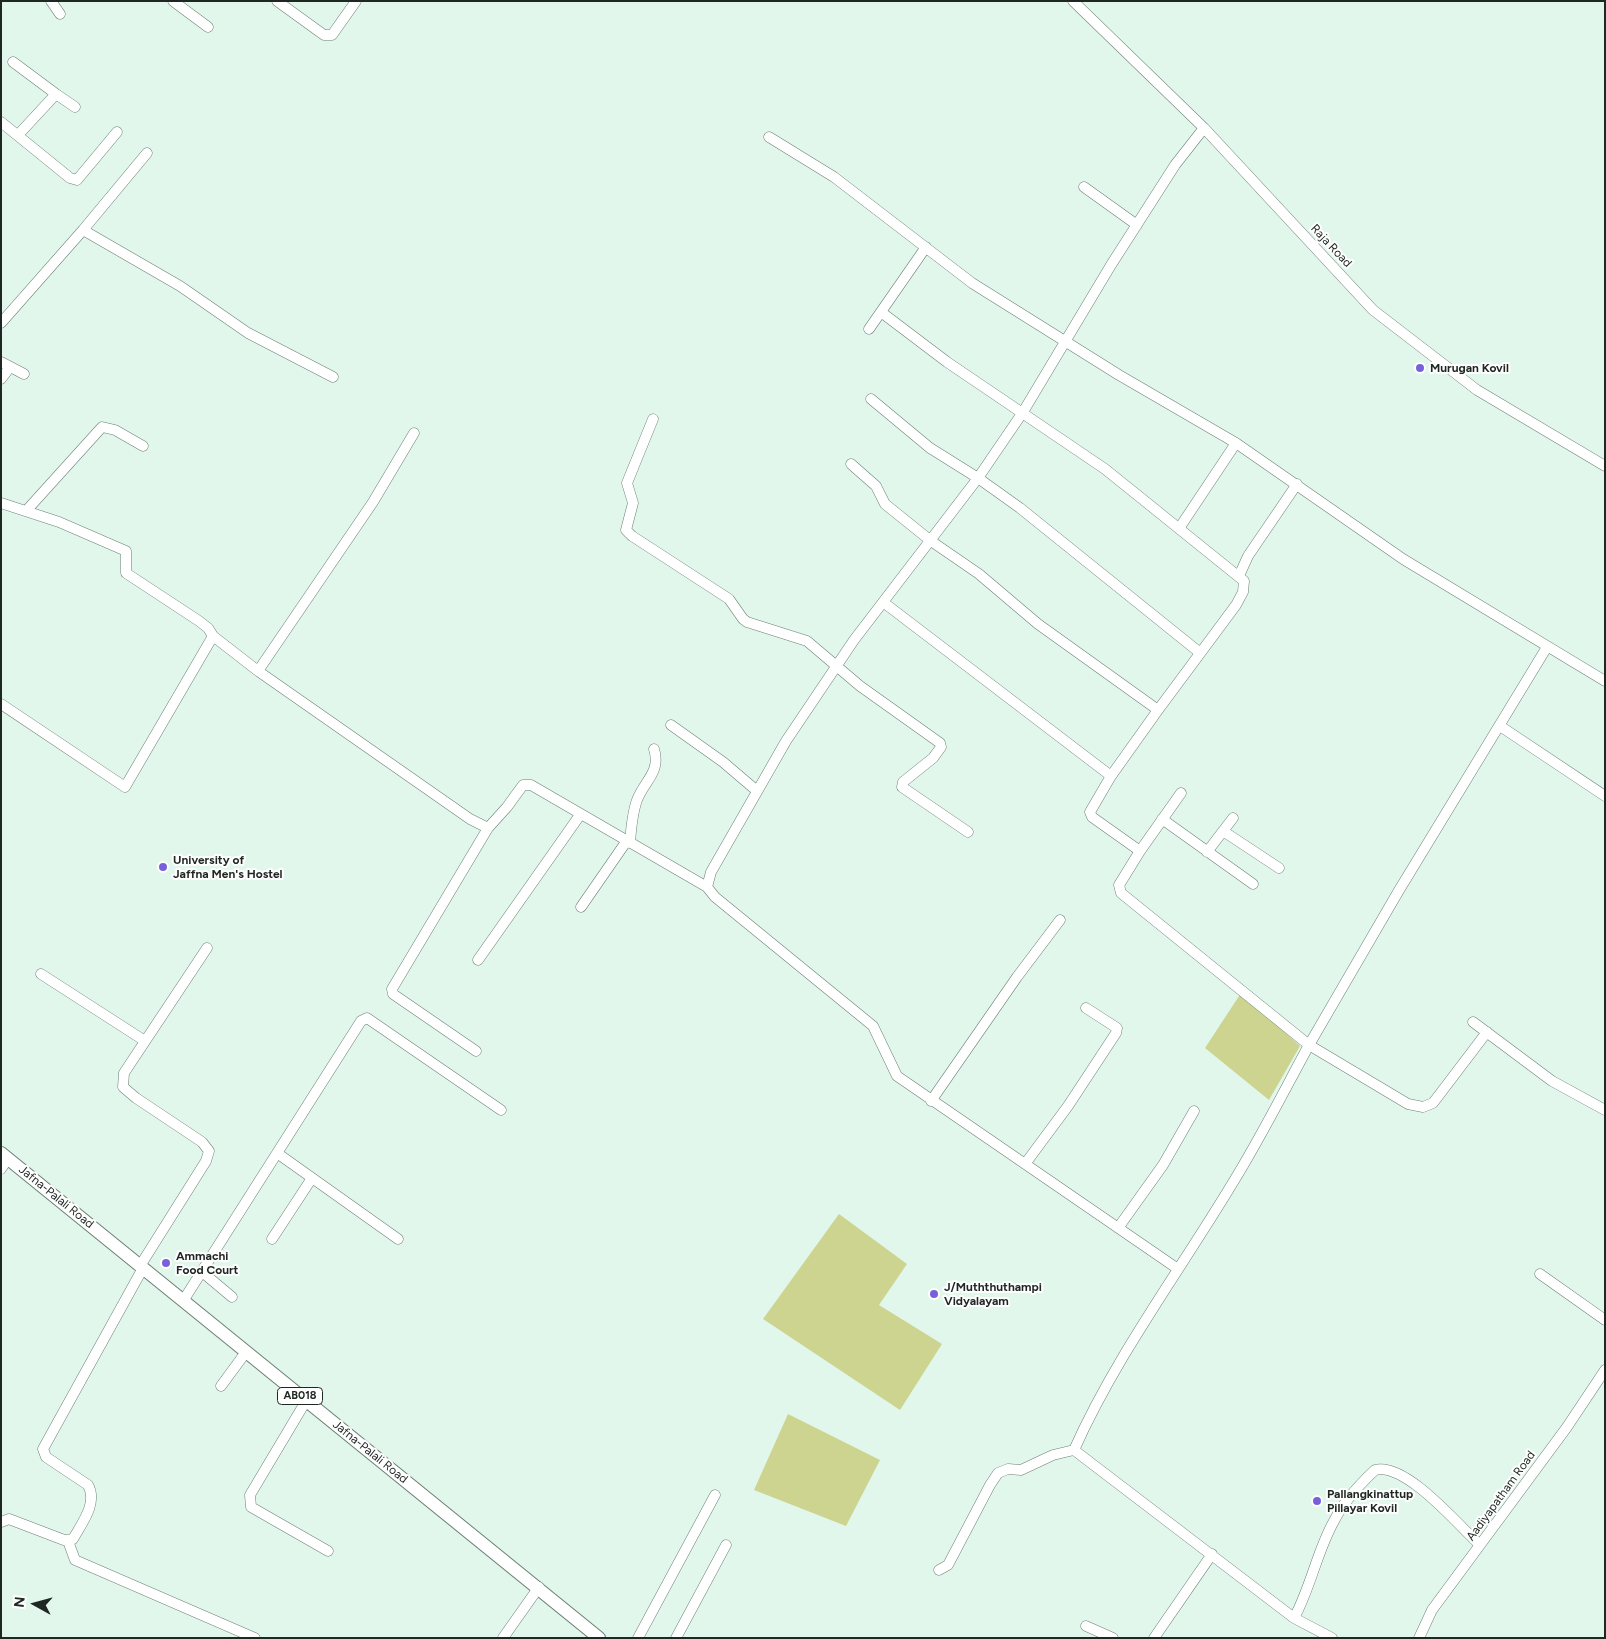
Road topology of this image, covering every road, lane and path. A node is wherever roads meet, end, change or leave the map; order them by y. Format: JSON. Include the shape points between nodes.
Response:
{"nodes":[{"id":1,"x":51,"y":1,"type":"edge"},
{"id":2,"x":173,"y":1,"type":"edge"},
{"id":3,"x":277,"y":1,"type":"edge"},
{"id":4,"x":356,"y":1,"type":"edge"},
{"id":5,"x":1073,"y":1,"type":"edge"},
{"id":6,"x":60,"y":14,"type":"dead end"},
{"id":7,"x":208,"y":27,"type":"dead end"},
{"id":8,"x":13,"y":62,"type":"dead end"},
{"id":9,"x":56,"y":94,"type":"junction"},
{"id":10,"x":75,"y":108,"type":"dead end"},
{"id":11,"x":1,"y":122,"type":"edge"},
{"id":12,"x":1204,"y":128,"type":"junction"},
{"id":13,"x":117,"y":132,"type":"dead end"},
{"id":14,"x":18,"y":135,"type":"junction"},
{"id":15,"x":769,"y":137,"type":"dead end"},
{"id":16,"x":147,"y":153,"type":"dead end"},
{"id":17,"x":1084,"y":187,"type":"dead end"},
{"id":18,"x":1137,"y":225,"type":"junction"},
{"id":19,"x":83,"y":230,"type":"junction"},
{"id":20,"x":926,"y":247,"type":"junction"},
{"id":21,"x":881,"y":312,"type":"junction"},
{"id":22,"x":1,"y":323,"type":"edge"},
{"id":23,"x":869,"y":329,"type":"dead end"},
{"id":24,"x":1066,"y":341,"type":"junction"},
{"id":25,"x":6,"y":364,"type":"edge"},
{"id":26,"x":24,"y":374,"type":"dead end"},
{"id":27,"x":333,"y":377,"type":"dead end"},
{"id":28,"x":1,"y":379,"type":"edge"},
{"id":29,"x":871,"y":399,"type":"dead end"},
{"id":30,"x":1023,"y":412,"type":"junction"},
{"id":31,"x":653,"y":419,"type":"dead end"},
{"id":32,"x":414,"y":433,"type":"dead end"},
{"id":33,"x":1236,"y":443,"type":"junction"},
{"id":34,"x":143,"y":446,"type":"dead end"},
{"id":35,"x":851,"y":464,"type":"dead end"},
{"id":36,"x":1605,"y":466,"type":"edge"},
{"id":37,"x":978,"y":478,"type":"junction"},
{"id":38,"x":1297,"y":484,"type":"junction"},
{"id":39,"x":1,"y":503,"type":"edge"},
{"id":40,"x":26,"y":511,"type":"junction"},
{"id":41,"x":1180,"y":527,"type":"junction"},
{"id":42,"x":931,"y":541,"type":"junction"},
{"id":43,"x":1239,"y":576,"type":"junction"},
{"id":44,"x":883,"y":602,"type":"junction"},
{"id":45,"x":213,"y":636,"type":"junction"},
{"id":46,"x":1547,"y":647,"type":"junction"},
{"id":47,"x":1199,"y":652,"type":"junction"},
{"id":48,"x":836,"y":666,"type":"junction"},
{"id":49,"x":258,"y":671,"type":"junction"},
{"id":50,"x":1605,"y":681,"type":"edge"},
{"id":51,"x":1,"y":704,"type":"edge"},
{"id":52,"x":1158,"y":710,"type":"junction"},
{"id":53,"x":671,"y":725,"type":"dead end"},
{"id":54,"x":1500,"y":726,"type":"junction"},
{"id":55,"x":654,"y":749,"type":"dead end"},
{"id":56,"x":1111,"y":776,"type":"junction"},
{"id":57,"x":757,"y":791,"type":"junction"},
{"id":58,"x":1181,"y":793,"type":"dead end"},
{"id":59,"x":1605,"y":796,"type":"edge"},
{"id":60,"x":580,"y":815,"type":"junction"},
{"id":61,"x":1232,"y":818,"type":"dead end"},
{"id":62,"x":1162,"y":819,"type":"junction"},
{"id":63,"x":488,"y":828,"type":"junction"},
{"id":64,"x":1223,"y":831,"type":"junction"},
{"id":65,"x":968,"y":832,"type":"dead end"},
{"id":66,"x":628,"y":842,"type":"junction"},
{"id":67,"x":1140,"y":852,"type":"junction"},
{"id":68,"x":1207,"y":852,"type":"junction"},
{"id":69,"x":1279,"y":868,"type":"dead end"},
{"id":70,"x":1252,"y":884,"type":"dead end"},
{"id":71,"x":707,"y":887,"type":"junction"},
{"id":72,"x":581,"y":907,"type":"dead end"},
{"id":73,"x":1060,"y":920,"type":"dead end"},
{"id":74,"x":207,"y":948,"type":"dead end"},
{"id":75,"x":478,"y":960,"type":"dead end"},
{"id":76,"x":41,"y":974,"type":"dead end"},
{"id":77,"x":1086,"y":1008,"type":"dead end"},
{"id":78,"x":1473,"y":1022,"type":"dead end"},
{"id":79,"x":1487,"y":1032,"type":"junction"},
{"id":80,"x":146,"y":1041,"type":"junction"},
{"id":81,"x":1309,"y":1045,"type":"junction"},
{"id":82,"x":476,"y":1051,"type":"dead end"},
{"id":83,"x":931,"y":1102,"type":"junction"},
{"id":84,"x":501,"y":1110,"type":"dead end"},
{"id":85,"x":1605,"y":1110,"type":"edge"},
{"id":86,"x":1194,"y":1111,"type":"dead end"},
{"id":87,"x":277,"y":1153,"type":"junction"},
{"id":88,"x":4,"y":1160,"type":"edge"},
{"id":89,"x":1025,"y":1164,"type":"junction"},
{"id":90,"x":312,"y":1178,"type":"junction"},
{"id":91,"x":1118,"y":1228,"type":"junction"},
{"id":92,"x":272,"y":1239,"type":"dead end"},
{"id":93,"x":398,"y":1239,"type":"dead end"},
{"id":94,"x":142,"y":1267,"type":"junction"},
{"id":95,"x":1178,"y":1269,"type":"junction"},
{"id":96,"x":201,"y":1271,"type":"junction"},
{"id":97,"x":1540,"y":1274,"type":"dead end"},
{"id":98,"x":232,"y":1297,"type":"dead end"},
{"id":99,"x":183,"y":1301,"type":"junction"},
{"id":100,"x":1605,"y":1320,"type":"edge"},
{"id":101,"x":246,"y":1352,"type":"junction"},
{"id":102,"x":1605,"y":1370,"type":"edge"},
{"id":103,"x":221,"y":1386,"type":"dead end"},
{"id":104,"x":306,"y":1401,"type":"junction"},
{"id":105,"x":1074,"y":1450,"type":"junction"},
{"id":106,"x":715,"y":1495,"type":"dead end"},
{"id":107,"x":1,"y":1522,"type":"edge"},
{"id":108,"x":68,"y":1541,"type":"junction"},
{"id":109,"x":726,"y":1545,"type":"dead end"},
{"id":110,"x":1480,"y":1545,"type":"junction"},
{"id":111,"x":328,"y":1551,"type":"dead end"},
{"id":112,"x":1212,"y":1554,"type":"junction"},
{"id":113,"x":939,"y":1570,"type":"dead end"},
{"id":114,"x":539,"y":1587,"type":"junction"},
{"id":115,"x":1294,"y":1618,"type":"junction"},
{"id":116,"x":1086,"y":1626,"type":"dead end"},
{"id":117,"x":255,"y":1638,"type":"edge"},
{"id":118,"x":503,"y":1638,"type":"edge"},
{"id":119,"x":599,"y":1638,"type":"edge"},
{"id":120,"x":638,"y":1638,"type":"edge"},
{"id":121,"x":676,"y":1638,"type":"edge"},
{"id":122,"x":1113,"y":1638,"type":"edge"},
{"id":123,"x":1154,"y":1638,"type":"edge"},
{"id":124,"x":1332,"y":1638,"type":"edge"},
{"id":125,"x":1419,"y":1638,"type":"edge"}],
"edges":[{"from":1,"to":6,"type":"street"},
{"from":2,"to":7,"type":"street"},
{"from":3,"to":4,"type":"street","via":[[324,35],[332,35]]},
{"from":5,"to":12,"type":"street","name":"Raja Road"},
{"from":8,"to":9,"type":"street"},
{"from":9,"to":10,"type":"street"},
{"from":9,"to":14,"type":"street"},
{"from":11,"to":14,"type":"street"},
{"from":12,"to":18,"type":"street","via":[[1175,165]]},
{"from":12,"to":36,"type":"street","name":"Raja Road","via":[[1372,310],[1477,390]]},
{"from":13,"to":14,"type":"street","via":[[76,180]]},
{"from":15,"to":20,"type":"street","via":[[834,177]]},
{"from":16,"to":19,"type":"street"},
{"from":17,"to":18,"type":"street"},
{"from":18,"to":24,"type":"street"},
{"from":19,"to":22,"type":"street"},
{"from":19,"to":27,"type":"street","via":[[180,286],[248,333]]},
{"from":20,"to":21,"type":"street"},
{"from":20,"to":24,"type":"street","via":[[972,282]]},
{"from":21,"to":23,"type":"street"},
{"from":21,"to":30,"type":"street","via":[[947,362]]},
{"from":24,"to":30,"type":"street"},
{"from":24,"to":33,"type":"street"},
{"from":25,"to":26,"type":"street"},
{"from":25,"to":28,"type":"street"},
{"from":29,"to":37,"type":"street","via":[[930,448]]},
{"from":30,"to":37,"type":"street"},
{"from":30,"to":41,"type":"street"},
{"from":31,"to":48,"type":"street","via":[[627,483],[633,503],[626,530],[729,599],[742,619],[798,637]]},
{"from":32,"to":49,"type":"street","via":[[373,502]]},
{"from":33,"to":38,"type":"street"},
{"from":33,"to":41,"type":"street"},
{"from":34,"to":40,"type":"street","via":[[115,430],[102,427]]},
{"from":35,"to":42,"type":"street","via":[[876,486],[885,504]]},
{"from":37,"to":42,"type":"street"},
{"from":37,"to":47,"type":"street","via":[[1085,558]]},
{"from":38,"to":43,"type":"street","via":[[1248,556]]},
{"from":38,"to":46,"type":"street","via":[[1403,559]]},
{"from":39,"to":40,"type":"street"},
{"from":40,"to":45,"type":"street","via":[[126,551],[126,573],[208,628]]},
{"from":41,"to":43,"type":"street"},
{"from":42,"to":44,"type":"street"},
{"from":42,"to":52,"type":"street","via":[[978,574],[1038,624]]},
{"from":43,"to":47,"type":"street","via":[[1244,581],[1243,592]]},
{"from":44,"to":48,"type":"street"},
{"from":44,"to":56,"type":"street"},
{"from":45,"to":49,"type":"street"},
{"from":45,"to":51,"type":"street","via":[[125,787]]},
{"from":46,"to":50,"type":"street"},
{"from":46,"to":54,"type":"street"},
{"from":47,"to":52,"type":"street"},
{"from":48,"to":57,"type":"street"},
{"from":48,"to":65,"type":"street","via":[[940,743],[941,748],[934,758],[902,786]]},
{"from":49,"to":63,"type":"street","via":[[470,819]]},
{"from":52,"to":56,"type":"street"},
{"from":53,"to":57,"type":"street"},
{"from":54,"to":59,"type":"street"},
{"from":54,"to":81,"type":"street"},
{"from":55,"to":66,"type":"street","via":[[657,766],[638,799]]},
{"from":56,"to":67,"type":"street","via":[[1090,812],[1092,817]]},
{"from":57,"to":71,"type":"street","via":[[711,872]]},
{"from":58,"to":62,"type":"street"},
{"from":60,"to":63,"type":"street","via":[[527,784]]},
{"from":60,"to":66,"type":"street"},
{"from":60,"to":75,"type":"street"},
{"from":61,"to":64,"type":"street"},
{"from":62,"to":67,"type":"street"},
{"from":62,"to":68,"type":"street"},
{"from":63,"to":82,"type":"street","via":[[392,989],[393,994]]},
{"from":64,"to":68,"type":"street"},
{"from":64,"to":69,"type":"street"},
{"from":66,"to":71,"type":"street"},
{"from":66,"to":72,"type":"street"},
{"from":67,"to":81,"type":"street","via":[[1118,885],[1121,893]]},
{"from":68,"to":70,"type":"street"},
{"from":71,"to":83,"type":"street","via":[[715,898],[873,1026],[897,1076]]},
{"from":73,"to":83,"type":"street","via":[[1016,977]]},
{"from":74,"to":80,"type":"street"},
{"from":76,"to":80,"type":"street"},
{"from":77,"to":89,"type":"street","via":[[1117,1028],[1116,1033]]},
{"from":78,"to":79,"type":"street"},
{"from":79,"to":81,"type":"street","via":[[1433,1103],[1423,1107],[1400,1100]]},
{"from":79,"to":85,"type":"street","via":[[1552,1081]]},
{"from":80,"to":94,"type":"street","via":[[124,1072],[124,1087],[210,1151]]},
{"from":81,"to":95,"type":"street","via":[[1233,1183]]},
{"from":83,"to":89,"type":"street"},
{"from":84,"to":87,"type":"street","via":[[367,1018],[361,1021]]},
{"from":86,"to":91,"type":"street","via":[[1163,1165]]},
{"from":87,"to":90,"type":"street"},
{"from":87,"to":96,"type":"street"},
{"from":88,"to":94,"type":"main road","name":"Jafna-Palali Road","number":"AB018"},
{"from":89,"to":91,"type":"street"},
{"from":90,"to":92,"type":"street"},
{"from":90,"to":93,"type":"street"},
{"from":91,"to":95,"type":"street"},
{"from":94,"to":99,"type":"main road","name":"Jafna-Palali Road","number":"AB018"},
{"from":94,"to":108,"type":"street","via":[[43,1449],[46,1457],[92,1491],[92,1500],[82,1523],[73,1540]]},
{"from":95,"to":105,"type":"street","via":[[1090,1414]]},
{"from":96,"to":98,"type":"street"},
{"from":96,"to":99,"type":"street"},
{"from":97,"to":100,"type":"street"},
{"from":99,"to":101,"type":"main road","name":"Jafna-Palali Road","number":"AB018"},
{"from":101,"to":103,"type":"street"},
{"from":101,"to":104,"type":"main road","name":"Jafna-Palali Road","number":"AB018"},
{"from":102,"to":110,"type":"street","name":"Aadiyapatham Road"},
{"from":104,"to":111,"type":"street","via":[[250,1495],[251,1507]]},
{"from":104,"to":114,"type":"main road","name":"Jafna-Palali Road","number":"AB018"},
{"from":105,"to":112,"type":"street"},
{"from":105,"to":113,"type":"street","via":[[1053,1454],[1021,1470],[1008,1469],[998,1473],[948,1565]]},
{"from":106,"to":120,"type":"street"},
{"from":107,"to":108,"type":"street","via":[[9,1519]]},
{"from":108,"to":117,"type":"street","via":[[75,1560]]},
{"from":109,"to":121,"type":"street"},
{"from":110,"to":115,"type":"street","via":[[1431,1494],[1380,1468],[1344,1504],[1333,1522]]},
{"from":110,"to":125,"type":"street","name":"Aadiyapatham Road","via":[[1432,1610]]},
{"from":112,"to":115,"type":"street"},
{"from":112,"to":123,"type":"street"},
{"from":114,"to":118,"type":"street"},
{"from":114,"to":119,"type":"main road","name":"Jafna-Palali Road","number":"AB018"},
{"from":115,"to":124,"type":"street"},
{"from":116,"to":122,"type":"street"}]}
